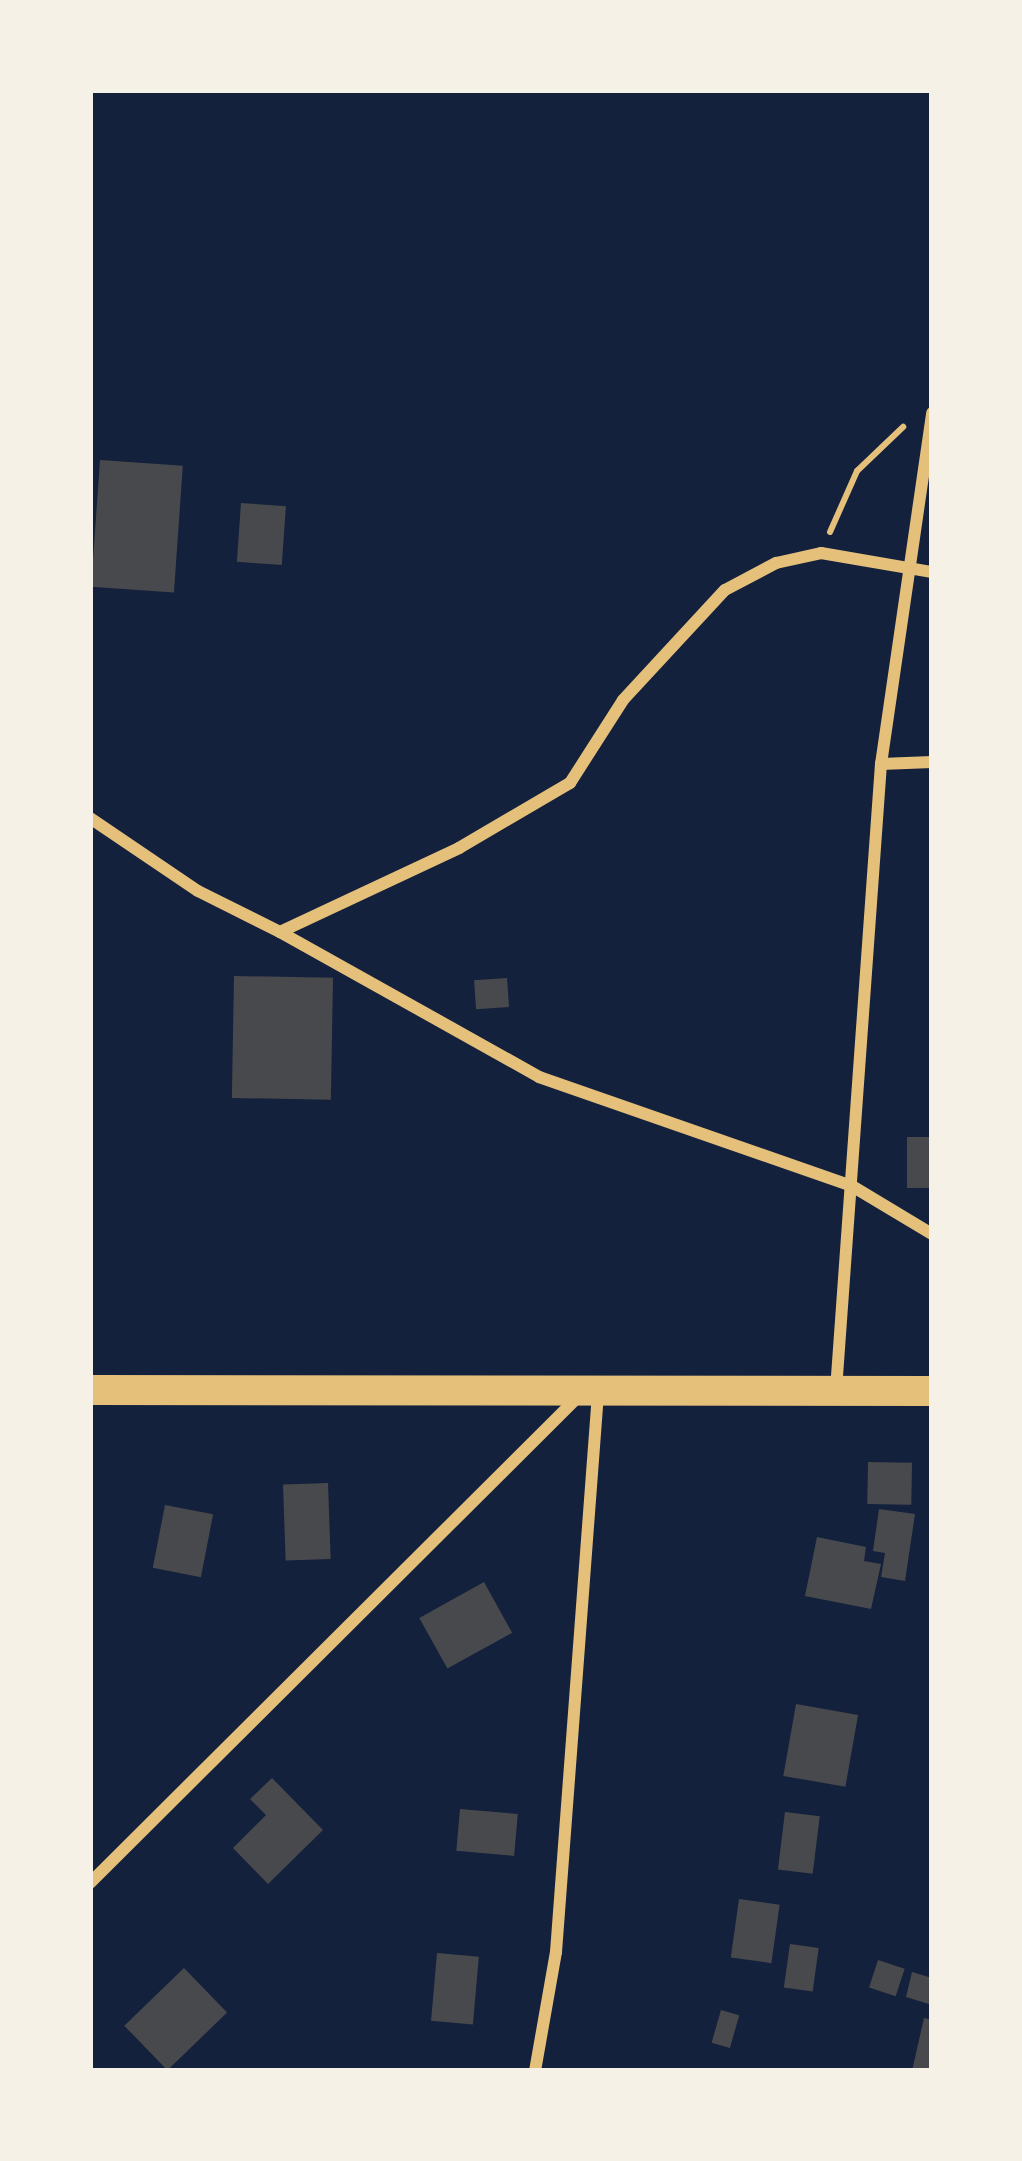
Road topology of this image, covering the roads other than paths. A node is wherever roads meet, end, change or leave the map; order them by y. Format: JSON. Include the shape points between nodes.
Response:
{"nodes":[{"id":1,"x":932,"y":413,"type":"edge"},
{"id":2,"x":909,"y":568,"type":"junction"},
{"id":3,"x":932,"y":572,"type":"edge"},
{"id":4,"x":932,"y":762,"type":"edge"},
{"id":5,"x":881,"y":764,"type":"junction"},
{"id":6,"x":90,"y":818,"type":"edge"},
{"id":7,"x":280,"y":932,"type":"junction"},
{"id":8,"x":852,"y":1186,"type":"junction"},
{"id":9,"x":932,"y":1234,"type":"edge"},
{"id":10,"x":90,"y":1390,"type":"edge"},
{"id":11,"x":932,"y":1391,"type":"edge"},
{"id":12,"x":836,"y":1392,"type":"junction"},
{"id":13,"x":589,"y":1394,"type":"junction"},
{"id":14,"x":90,"y":1883,"type":"edge"},
{"id":15,"x":535,"y":2071,"type":"edge"}],
"edges":[{"from":1,"to":2,"type":"street"},
{"from":2,"to":3,"type":"street"},
{"from":2,"to":5,"type":"street"},
{"from":2,"to":7,"type":"street","via":[[821,553],[776,563],[725,590],[623,700],[570,783],[459,848]]},
{"from":4,"to":5,"type":"street"},
{"from":5,"to":8,"type":"street"},
{"from":6,"to":7,"type":"street","via":[[198,891]]},
{"from":7,"to":8,"type":"street","via":[[539,1077]]},
{"from":8,"to":9,"type":"street"},
{"from":8,"to":12,"type":"street"},
{"from":10,"to":13,"type":"main road"},
{"from":11,"to":12,"type":"main road"},
{"from":12,"to":13,"type":"main road"},
{"from":13,"to":14,"type":"street"},
{"from":13,"to":15,"type":"street","via":[[556,1952]]}]}
